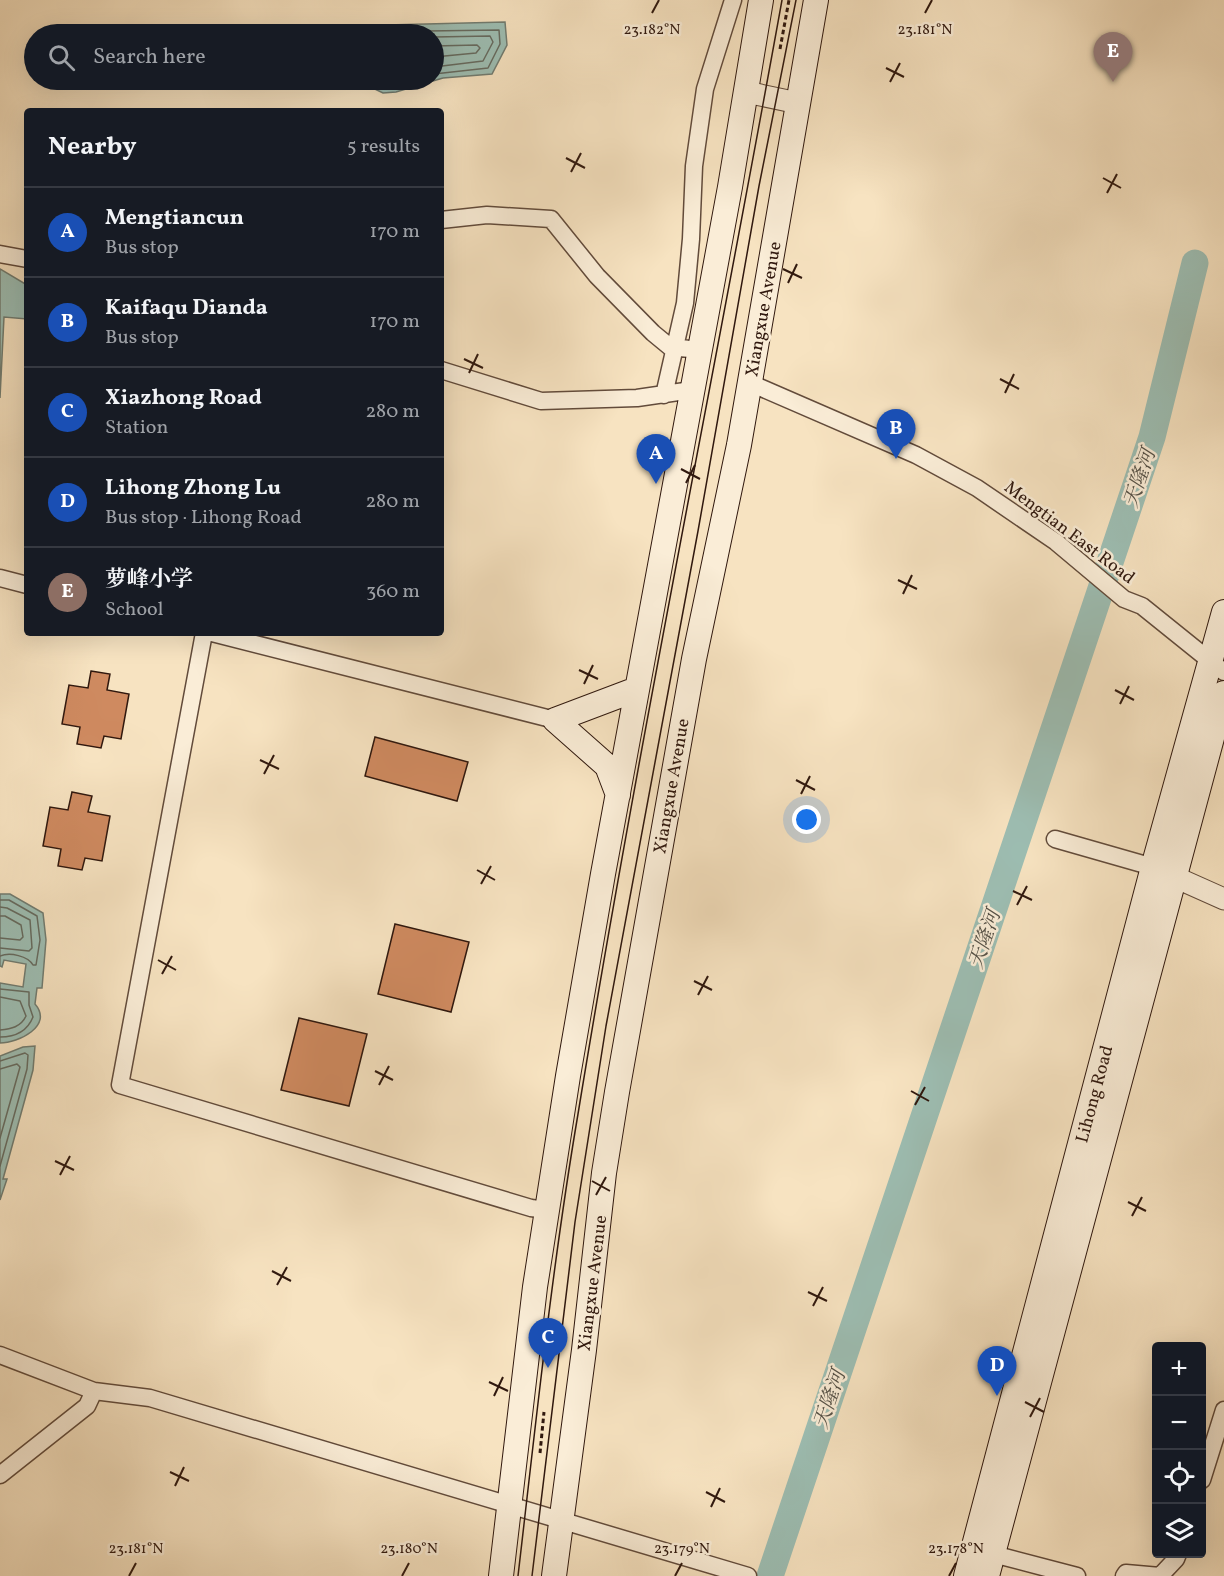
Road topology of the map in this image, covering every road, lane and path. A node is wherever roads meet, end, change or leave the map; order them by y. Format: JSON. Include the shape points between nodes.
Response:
{"nodes":[{"id":1,"x":734,"y":0,"type":"edge"},
{"id":2,"x":761,"y":0,"type":"edge"},
{"id":3,"x":789,"y":0,"type":"edge"},
{"id":4,"x":816,"y":0,"type":"edge"},
{"id":5,"x":780,"y":49,"type":"dead end"},
{"id":6,"x":746,"y":92,"type":"junction"},
{"id":7,"x":798,"y":103,"type":"junction"},
{"id":8,"x":444,"y":220,"type":"edge"},
{"id":9,"x":0,"y":254,"type":"edge"},
{"id":10,"x":24,"y":258,"type":"edge"},
{"id":11,"x":675,"y":347,"type":"junction"},
{"id":12,"x":700,"y":350,"type":"junction"},
{"id":13,"x":444,"y":371,"type":"edge"},
{"id":14,"x":750,"y":383,"type":"junction"},
{"id":15,"x":692,"y":390,"type":"junction"},
{"id":16,"x":664,"y":395,"type":"junction"},
{"id":17,"x":0,"y":578,"type":"edge"},
{"id":18,"x":24,"y":584,"type":"edge"},
{"id":19,"x":1224,"y":612,"type":"edge"},
{"id":20,"x":203,"y":636,"type":"edge"},
{"id":21,"x":224,"y":636,"type":"edge"},
{"id":22,"x":1217,"y":666,"type":"edge"},
{"id":23,"x":637,"y":690,"type":"junction"},
{"id":24,"x":1224,"y":693,"type":"edge"},
{"id":25,"x":555,"y":720,"type":"junction"},
{"id":26,"x":618,"y":795,"type":"junction"},
{"id":27,"x":1055,"y":839,"type":"dead end"},
{"id":28,"x":1164,"y":871,"type":"junction"},
{"id":29,"x":1224,"y":899,"type":"edge"},
{"id":30,"x":547,"y":1210,"type":"junction"},
{"id":31,"x":0,"y":1355,"type":"edge"},
{"id":32,"x":94,"y":1391,"type":"junction"},
{"id":33,"x":1224,"y":1410,"type":"edge"},
{"id":34,"x":544,"y":1412,"type":"dead end"},
{"id":35,"x":540,"y":1453,"type":"dead end"},
{"id":36,"x":1206,"y":1467,"type":"edge"},
{"id":37,"x":0,"y":1475,"type":"edge"},
{"id":38,"x":509,"y":1506,"type":"junction"},
{"id":39,"x":561,"y":1521,"type":"junction"},
{"id":40,"x":1176,"y":1558,"type":"edge"},
{"id":41,"x":990,"y":1565,"type":"edge"},
{"id":42,"x":744,"y":1575,"type":"edge"},
{"id":43,"x":501,"y":1576,"type":"edge"},
{"id":44,"x":555,"y":1576,"type":"edge"},
{"id":45,"x":966,"y":1576,"type":"edge"},
{"id":46,"x":1077,"y":1576,"type":"edge"},
{"id":47,"x":1124,"y":1576,"type":"edge"}],
"edges":[{"from":1,"to":11,"type":"street","via":[[705,89],[694,166],[685,303]]},
{"from":2,"to":6,"type":"main road"},
{"from":3,"to":5,"type":"path"},
{"from":4,"to":7,"type":"main road","name":"Xiangxue Avenue"},
{"from":6,"to":7,"type":"street"},
{"from":6,"to":12,"type":"main road"},
{"from":7,"to":14,"type":"main road","name":"Xiangxue Avenue"},
{"from":8,"to":11,"type":"street","via":[[487,215],[551,219],[597,276],[653,333]]},
{"from":9,"to":10,"type":"street"},
{"from":11,"to":12,"type":"street"},
{"from":11,"to":16,"type":"street"},
{"from":12,"to":15,"type":"main road"},
{"from":13,"to":16,"type":"street","via":[[541,401]]},
{"from":14,"to":22,"type":"street","name":"Mengtian East Road","via":[[953,474],[1015,512],[1124,599],[1142,606]]},
{"from":14,"to":39,"type":"main road","name":"Xiangxue Avenue","via":[[694,659],[617,1092]]},
{"from":15,"to":16,"type":"street"},
{"from":15,"to":23,"type":"main road"},
{"from":17,"to":18,"type":"street"},
{"from":19,"to":22,"type":"main road","name":"Lihong Road"},
{"from":20,"to":30,"type":"street","via":[[120,1085]]},
{"from":21,"to":25,"type":"street"},
{"from":22,"to":28,"type":"main road","name":"Lihong Road"},
{"from":23,"to":25,"type":"main road"},
{"from":23,"to":26,"type":"main road"},
{"from":24,"to":28,"type":"main road","name":"Lihong Road"},
{"from":25,"to":26,"type":"main road","via":[[607,766]]},
{"from":26,"to":30,"type":"main road"},
{"from":27,"to":28,"type":"street"},
{"from":28,"to":29,"type":"street"},
{"from":28,"to":41,"type":"main road","name":"Lihong Road"},
{"from":28,"to":45,"type":"main road","name":"Lihong Road"},
{"from":30,"to":38,"type":"main road"},
{"from":31,"to":32,"type":"street"},
{"from":32,"to":37,"type":"street","via":[[87,1406]]},
{"from":32,"to":38,"type":"street","via":[[150,1398]]},
{"from":33,"to":36,"type":"street"},
{"from":34,"to":35,"type":"path"},
{"from":38,"to":39,"type":"street"},
{"from":38,"to":43,"type":"main road"},
{"from":39,"to":42,"type":"street"},
{"from":39,"to":44,"type":"main road","name":"Xiangxue Avenue"},
{"from":40,"to":47,"type":"street","via":[[1160,1576]]},
{"from":41,"to":46,"type":"street"}]}
